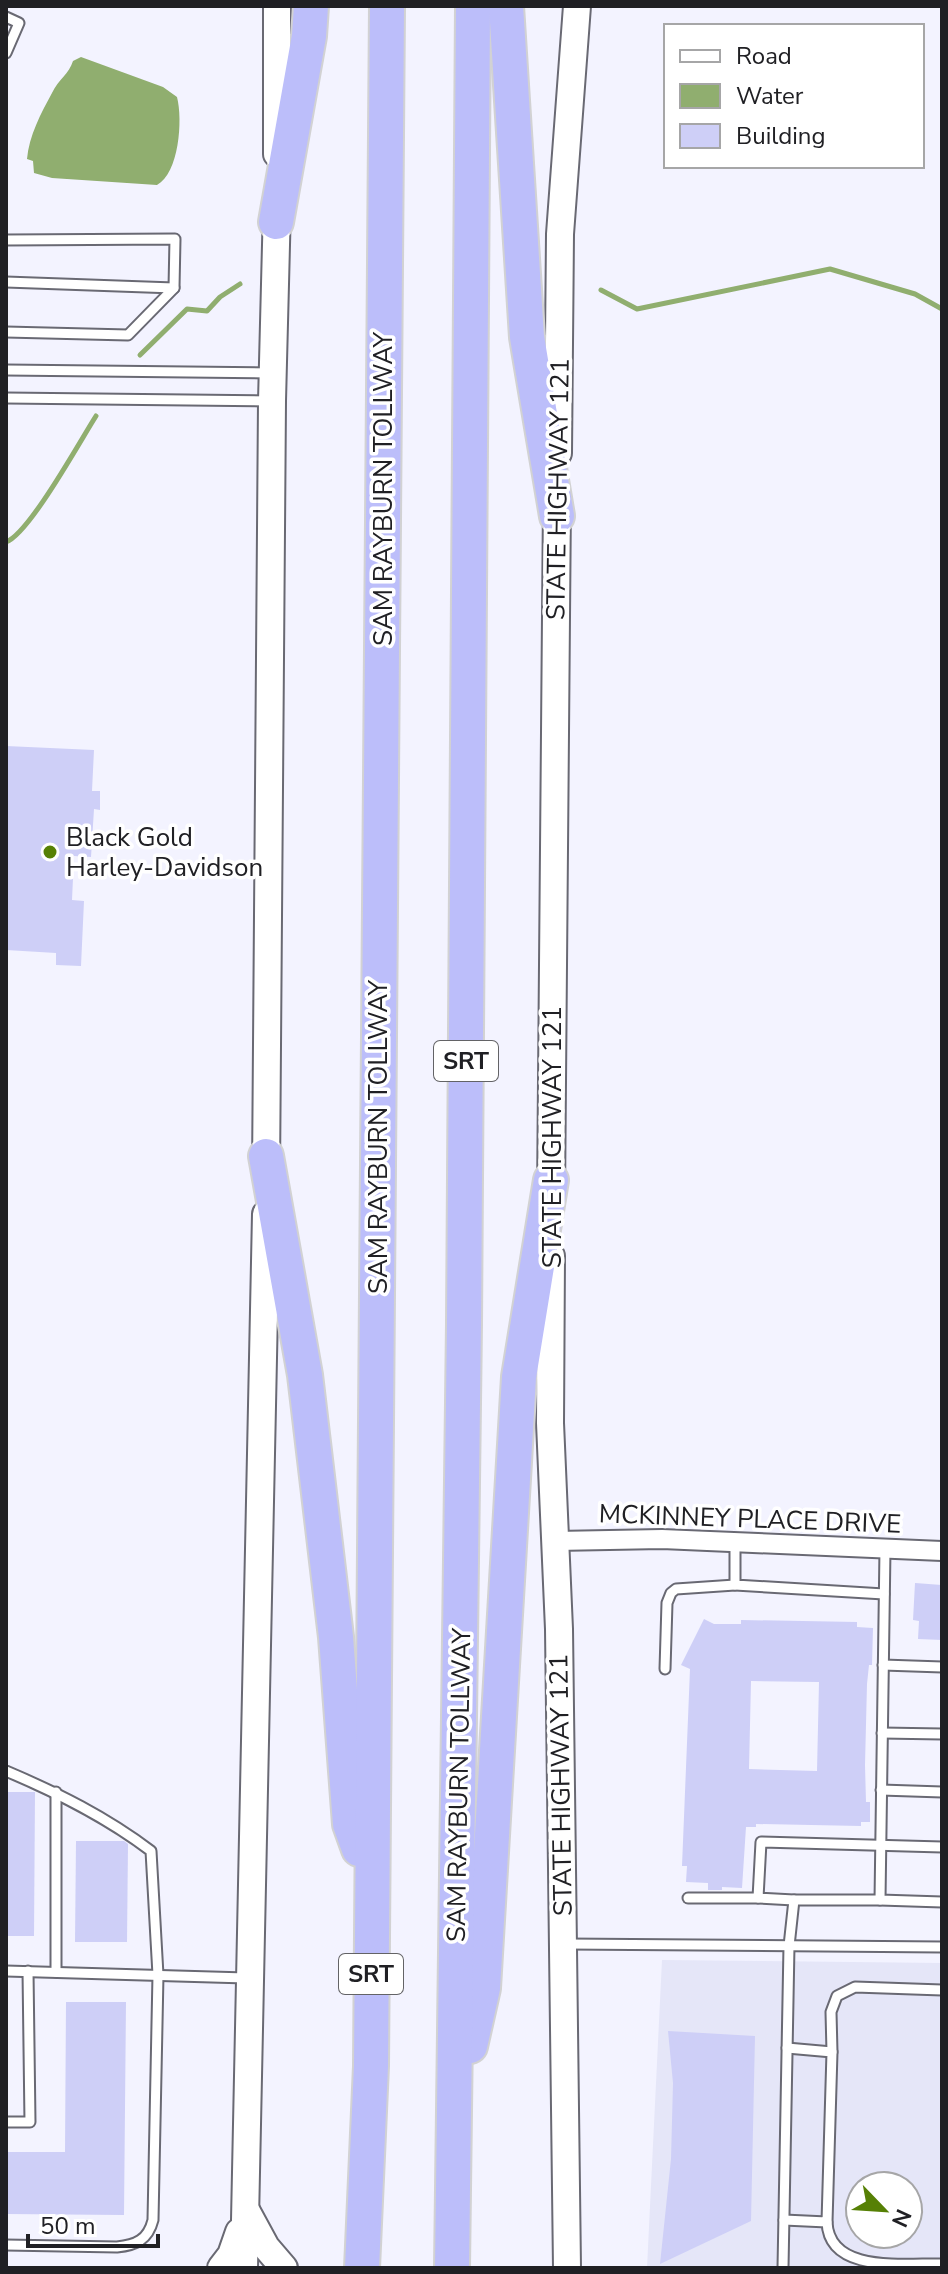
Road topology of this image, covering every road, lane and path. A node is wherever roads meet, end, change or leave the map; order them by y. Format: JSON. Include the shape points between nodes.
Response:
{"nodes":[{"id":1,"x":277,"y":6,"type":"edge"},
{"id":2,"x":311,"y":6,"type":"edge"},
{"id":3,"x":387,"y":6,"type":"edge"},
{"id":4,"x":473,"y":6,"type":"edge"},
{"id":5,"x":506,"y":6,"type":"edge"},
{"id":6,"x":577,"y":6,"type":"edge"},
{"id":7,"x":6,"y":17,"type":"edge"},
{"id":8,"x":6,"y":53,"type":"edge"},
{"id":9,"x":276,"y":222,"type":"junction"},
{"id":10,"x":6,"y":240,"type":"edge"},
{"id":11,"x":6,"y":282,"type":"edge"},
{"id":12,"x":174,"y":288,"type":"junction"},
{"id":13,"x":6,"y":332,"type":"edge"},
{"id":14,"x":6,"y":370,"type":"edge"},
{"id":15,"x":273,"y":373,"type":"junction"},
{"id":16,"x":6,"y":398,"type":"edge"},
{"id":17,"x":272,"y":401,"type":"junction"},
{"id":18,"x":557,"y":516,"type":"junction"},
{"id":19,"x":266,"y":1156,"type":"junction"},
{"id":20,"x":551,"y":1180,"type":"junction"},
{"id":21,"x":556,"y":1541,"type":"junction"},
{"id":22,"x":735,"y":1542,"type":"junction"},
{"id":23,"x":885,"y":1549,"type":"junction"},
{"id":24,"x":942,"y":1551,"type":"edge"},
{"id":25,"x":735,"y":1585,"type":"junction"},
{"id":26,"x":884,"y":1594,"type":"junction"},
{"id":27,"x":883,"y":1665,"type":"junction"},
{"id":28,"x":942,"y":1667,"type":"edge"},
{"id":29,"x":665,"y":1669,"type":"dead end"},
{"id":30,"x":882,"y":1733,"type":"junction"},
{"id":31,"x":942,"y":1734,"type":"edge"},
{"id":32,"x":6,"y":1771,"type":"edge"},
{"id":33,"x":881,"y":1790,"type":"junction"},
{"id":34,"x":56,"y":1792,"type":"junction"},
{"id":35,"x":942,"y":1792,"type":"edge"},
{"id":36,"x":880,"y":1846,"type":"junction"},
{"id":37,"x":942,"y":1847,"type":"edge"},
{"id":38,"x":372,"y":1883,"type":"junction"},
{"id":39,"x":688,"y":1898,"type":"dead end"},
{"id":40,"x":758,"y":1898,"type":"junction"},
{"id":41,"x":794,"y":1900,"type":"junction"},
{"id":42,"x":880,"y":1900,"type":"junction"},
{"id":43,"x":942,"y":1902,"type":"edge"},
{"id":44,"x":562,"y":1944,"type":"junction"},
{"id":45,"x":789,"y":1946,"type":"junction"},
{"id":46,"x":942,"y":1947,"type":"edge"},
{"id":47,"x":6,"y":1971,"type":"edge"},
{"id":48,"x":28,"y":1971,"type":"junction"},
{"id":49,"x":56,"y":1972,"type":"junction"},
{"id":50,"x":158,"y":1975,"type":"junction"},
{"id":51,"x":249,"y":1978,"type":"junction"},
{"id":52,"x":942,"y":1990,"type":"edge"},
{"id":53,"x":787,"y":2048,"type":"junction"},
{"id":54,"x":832,"y":2052,"type":"junction"},
{"id":55,"x":454,"y":2116,"type":"junction"},
{"id":56,"x":6,"y":2122,"type":"edge"},
{"id":57,"x":245,"y":2209,"type":"junction"},
{"id":58,"x":784,"y":2220,"type":"junction"},
{"id":59,"x":827,"y":2222,"type":"junction"},
{"id":60,"x":566,"y":2244,"type":"edge"},
{"id":61,"x":6,"y":2245,"type":"edge"},
{"id":62,"x":942,"y":2264,"type":"edge"},
{"id":63,"x":221,"y":2268,"type":"edge"},
{"id":64,"x":244,"y":2268,"type":"edge"},
{"id":65,"x":284,"y":2268,"type":"edge"},
{"id":66,"x":362,"y":2268,"type":"edge"},
{"id":67,"x":452,"y":2268,"type":"edge"},
{"id":68,"x":553,"y":2268,"type":"edge"},
{"id":69,"x":583,"y":2268,"type":"edge"},
{"id":70,"x":783,"y":2268,"type":"edge"}],
"edges":[{"from":1,"to":9,"type":"main road"},
{"from":2,"to":9,"type":"highway"},
{"from":3,"to":38,"type":"highway","name":"SAM RAYBURN TOLLWAY","number":"SRT"},
{"from":4,"to":55,"type":"highway","name":"SAM RAYBURN TOLLWAY","number":"SRT"},
{"from":5,"to":18,"type":"highway","via":[[527,337]]},
{"from":6,"to":18,"type":"main road","name":"STATE HIGHWAY 121","via":[[560,234]]},
{"from":7,"to":8,"type":"lane","via":[[19,23]]},
{"from":9,"to":15,"type":"main road"},
{"from":10,"to":12,"type":"lane","via":[[175,239]]},
{"from":11,"to":12,"type":"lane"},
{"from":12,"to":13,"type":"lane","via":[[128,335]]},
{"from":14,"to":15,"type":"lane"},
{"from":15,"to":17,"type":"main road"},
{"from":16,"to":17,"type":"lane"},
{"from":17,"to":19,"type":"main road"},
{"from":18,"to":20,"type":"main road","name":"STATE HIGHWAY 121"},
{"from":19,"to":38,"type":"highway","via":[[309,1405],[336,1637],[350,1824]]},
{"from":19,"to":51,"type":"main road"},
{"from":20,"to":21,"type":"main road","name":"STATE HIGHWAY 121","via":[[550,1423]]},
{"from":20,"to":55,"type":"highway","via":[[519,1377],[483,1988]]},
{"from":21,"to":22,"type":"street","name":"MCKINNEY PLACE DRIVE"},
{"from":21,"to":44,"type":"main road","name":"STATE HIGHWAY 121"},
{"from":22,"to":23,"type":"street","name":"MCKINNEY PLACE DRIVE"},
{"from":22,"to":25,"type":"lane"},
{"from":23,"to":24,"type":"street","name":"MCKINNEY PLACE DRIVE"},
{"from":23,"to":26,"type":"lane"},
{"from":25,"to":26,"type":"lane"},
{"from":25,"to":29,"type":"lane","via":[[671,1593]]},
{"from":26,"to":27,"type":"lane"},
{"from":27,"to":28,"type":"lane"},
{"from":27,"to":30,"type":"lane"},
{"from":30,"to":31,"type":"lane"},
{"from":30,"to":33,"type":"lane"},
{"from":32,"to":34,"type":"lane"},
{"from":33,"to":35,"type":"lane"},
{"from":33,"to":36,"type":"lane"},
{"from":34,"to":49,"type":"lane"},
{"from":34,"to":50,"type":"lane","via":[[120,1827],[151,1851]]},
{"from":36,"to":37,"type":"lane"},
{"from":36,"to":40,"type":"lane","via":[[761,1842]]},
{"from":36,"to":42,"type":"lane"},
{"from":38,"to":66,"type":"highway","name":"SAM RAYBURN TOLLWAY","number":"SRT"},
{"from":39,"to":40,"type":"lane"},
{"from":40,"to":41,"type":"lane"},
{"from":41,"to":42,"type":"lane"},
{"from":41,"to":45,"type":"lane"},
{"from":42,"to":43,"type":"lane"},
{"from":44,"to":45,"type":"lane"},
{"from":44,"to":60,"type":"main road","name":"STATE HIGHWAY 121"},
{"from":45,"to":46,"type":"lane"},
{"from":45,"to":53,"type":"lane"},
{"from":47,"to":48,"type":"lane"},
{"from":48,"to":49,"type":"lane"},
{"from":48,"to":56,"type":"lane","via":[[30,2122]]},
{"from":49,"to":50,"type":"lane"},
{"from":50,"to":51,"type":"lane"},
{"from":50,"to":61,"type":"lane","via":[[149,2231],[134,2245],[117,2247]]},
{"from":51,"to":57,"type":"main road"},
{"from":52,"to":54,"type":"lane","via":[[855,1987],[837,1996],[831,2012]]},
{"from":53,"to":54,"type":"lane"},
{"from":53,"to":58,"type":"lane"},
{"from":54,"to":59,"type":"lane"},
{"from":55,"to":67,"type":"highway","name":"SAM RAYBURN TOLLWAY","number":"SRT"},
{"from":57,"to":63,"type":"main road","via":[[231,2255]]},
{"from":57,"to":64,"type":"main road"},
{"from":57,"to":65,"type":"main road"},
{"from":58,"to":59,"type":"lane"},
{"from":58,"to":70,"type":"lane"},
{"from":59,"to":62,"type":"lane","via":[[828,2237],[850,2258]]},
{"from":60,"to":68,"type":"main road"},
{"from":60,"to":69,"type":"main road"}]}
